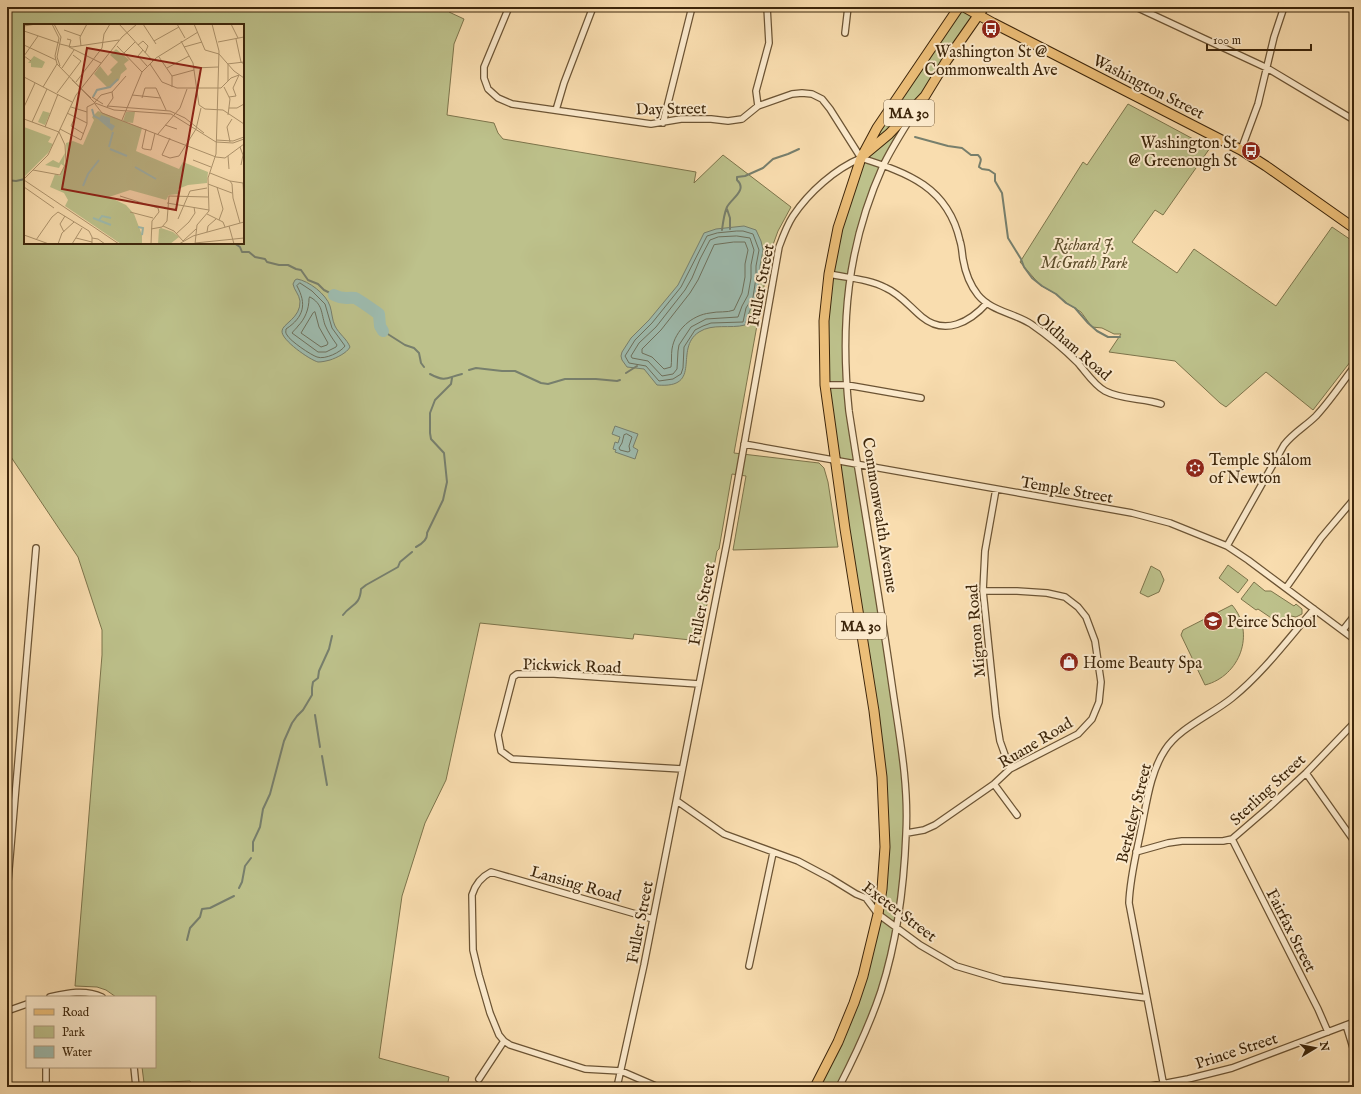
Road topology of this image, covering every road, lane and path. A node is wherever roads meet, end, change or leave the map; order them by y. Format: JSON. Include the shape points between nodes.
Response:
{"nodes":[{"id":1,"x":509,"y":7,"type":"edge"},
{"id":2,"x":593,"y":7,"type":"edge"},
{"id":3,"x":692,"y":7,"type":"edge"},
{"id":4,"x":767,"y":7,"type":"edge"},
{"id":5,"x":848,"y":7,"type":"edge"},
{"id":6,"x":959,"y":7,"type":"edge"},
{"id":7,"x":964,"y":7,"type":"edge"},
{"id":8,"x":1136,"y":7,"type":"edge"},
{"id":9,"x":1284,"y":7,"type":"edge"},
{"id":10,"x":982,"y":11,"type":"edge"},
{"id":11,"x":845,"y":33,"type":"dead end"},
{"id":12,"x":1267,"y":68,"type":"junction"},
{"id":13,"x":925,"y":96,"type":"junction"},
{"id":14,"x":758,"y":106,"type":"junction"},
{"id":15,"x":556,"y":110,"type":"junction"},
{"id":16,"x":1354,"y":120,"type":"edge"},
{"id":17,"x":663,"y":123,"type":"junction"},
{"id":18,"x":1241,"y":150,"type":"junction"},
{"id":19,"x":861,"y":158,"type":"junction"},
{"id":20,"x":884,"y":166,"type":"junction"},
{"id":21,"x":1354,"y":228,"type":"edge"},
{"id":22,"x":829,"y":274,"type":"junction"},
{"id":23,"x":850,"y":278,"type":"junction"},
{"id":24,"x":987,"y":303,"type":"junction"},
{"id":25,"x":1354,"y":367,"type":"edge"},
{"id":26,"x":825,"y":385,"type":"junction"},
{"id":27,"x":847,"y":385,"type":"junction"},
{"id":28,"x":921,"y":398,"type":"dead end"},
{"id":29,"x":1161,"y":404,"type":"dead end"},
{"id":30,"x":744,"y":444,"type":"junction"},
{"id":31,"x":835,"y":460,"type":"junction"},
{"id":32,"x":858,"y":464,"type":"junction"},
{"id":33,"x":996,"y":489,"type":"junction"},
{"id":34,"x":1354,"y":499,"type":"edge"},
{"id":35,"x":1227,"y":546,"type":"junction"},
{"id":36,"x":36,"y":548,"type":"dead end"},
{"id":37,"x":1286,"y":588,"type":"junction"},
{"id":38,"x":983,"y":591,"type":"junction"},
{"id":39,"x":1314,"y":609,"type":"junction"},
{"id":40,"x":1354,"y":616,"type":"edge"},
{"id":41,"x":1343,"y":630,"type":"junction"},
{"id":42,"x":1354,"y":639,"type":"edge"},
{"id":43,"x":699,"y":684,"type":"junction"},
{"id":44,"x":1354,"y":723,"type":"edge"},
{"id":45,"x":1010,"y":769,"type":"junction"},
{"id":46,"x":682,"y":770,"type":"junction"},
{"id":47,"x":1306,"y":773,"type":"junction"},
{"id":48,"x":994,"y":784,"type":"junction"},
{"id":49,"x":677,"y":801,"type":"junction"},
{"id":50,"x":1017,"y":815,"type":"dead end"},
{"id":51,"x":907,"y":833,"type":"junction"},
{"id":52,"x":1232,"y":839,"type":"junction"},
{"id":53,"x":1354,"y":841,"type":"edge"},
{"id":54,"x":1136,"y":852,"type":"junction"},
{"id":55,"x":773,"y":853,"type":"junction"},
{"id":56,"x":7,"y":893,"type":"edge"},
{"id":57,"x":878,"y":914,"type":"junction"},
{"id":58,"x":653,"y":919,"type":"junction"},
{"id":59,"x":897,"y":927,"type":"junction"},
{"id":60,"x":749,"y":966,"type":"dead end"},
{"id":61,"x":54,"y":996,"type":"edge"},
{"id":62,"x":100,"y":996,"type":"edge"},
{"id":63,"x":1147,"y":998,"type":"junction"},
{"id":64,"x":26,"y":1004,"type":"edge"},
{"id":65,"x":7,"y":1012,"type":"edge"},
{"id":66,"x":1354,"y":1022,"type":"edge"},
{"id":67,"x":1346,"y":1025,"type":"junction"},
{"id":68,"x":1328,"y":1032,"type":"junction"},
{"id":69,"x":504,"y":1041,"type":"junction"},
{"id":70,"x":1354,"y":1051,"type":"edge"},
{"id":71,"x":46,"y":1068,"type":"edge"},
{"id":72,"x":134,"y":1068,"type":"edge"},
{"id":73,"x":621,"y":1071,"type":"junction"},
{"id":74,"x":479,"y":1079,"type":"dead end"},
{"id":75,"x":1164,"y":1085,"type":"edge"},
{"id":76,"x":46,"y":1087,"type":"edge"},
{"id":77,"x":136,"y":1087,"type":"edge"},
{"id":78,"x":617,"y":1087,"type":"edge"},
{"id":79,"x":658,"y":1087,"type":"edge"},
{"id":80,"x":815,"y":1087,"type":"edge"},
{"id":81,"x":839,"y":1087,"type":"edge"},
{"id":82,"x":1146,"y":1087,"type":"edge"}],
"edges":[{"from":1,"to":15,"type":"street","name":"Day Street","via":[[484,67],[488,89],[498,98],[512,104]]},
{"from":2,"to":15,"type":"street"},
{"from":3,"to":17,"type":"street"},
{"from":4,"to":14,"type":"street","via":[[769,43],[756,91]]},
{"from":5,"to":11,"type":"street"},
{"from":6,"to":19,"type":"main road","number":"MA 30","via":[[877,128]]},
{"from":7,"to":10,"type":"main road","name":"Washington Street"},
{"from":8,"to":12,"type":"street"},
{"from":9,"to":12,"type":"street"},
{"from":10,"to":13,"type":"main road","name":"Commonwealth Avenue","number":"MA 30","via":[[946,60]]},
{"from":10,"to":18,"type":"main road","name":"Washington Street","via":[[999,26]]},
{"from":12,"to":16,"type":"street"},
{"from":12,"to":18,"type":"street","via":[[1258,104]]},
{"from":13,"to":19,"type":"main road","name":"Commonwealth Avenue","number":"MA 30","via":[[889,134]]},
{"from":13,"to":20,"type":"street","name":"Commonwealth Avenue"},
{"from":14,"to":17,"type":"street","name":"Day Street","via":[[742,119],[728,122],[711,119]]},
{"from":14,"to":19,"type":"street","name":"Day Street","via":[[792,94],[812,94],[822,98]]},
{"from":15,"to":17,"type":"street","name":"Day Street","via":[[640,124]]},
{"from":18,"to":21,"type":"main road","name":"Washington Street"},
{"from":19,"to":20,"type":"street","name":"Oldham Road"},
{"from":19,"to":22,"type":"main road","number":"MA 30","via":[[838,228]]},
{"from":19,"to":30,"type":"street","name":"Fuller Street","via":[[848,163],[814,191],[793,216],[785,231],[775,264]]},
{"from":20,"to":23,"type":"street","name":"Commonwealth Avenue","via":[[862,222]]},
{"from":20,"to":24,"type":"street","name":"Oldham Road","via":[[914,178],[943,202],[951,214],[961,242],[966,272],[978,294]]},
{"from":22,"to":23,"type":"street"},
{"from":22,"to":26,"type":"main road","number":"MA 30","via":[[824,322]]},
{"from":23,"to":24,"type":"street","via":[[886,288],[926,320],[939,325],[960,324],[975,315]]},
{"from":23,"to":27,"type":"street","name":"Commonwealth Avenue","via":[[845,325]]},
{"from":24,"to":29,"type":"street","name":"Oldham Road","via":[[1031,324],[1070,355],[1103,390],[1117,396]]},
{"from":25,"to":35,"type":"street","via":[[1318,414],[1284,444]]},
{"from":26,"to":27,"type":"street"},
{"from":26,"to":31,"type":"main road","number":"MA 30"},
{"from":27,"to":28,"type":"street"},
{"from":27,"to":32,"type":"street","name":"Commonwealth Avenue"},
{"from":30,"to":31,"type":"street","name":"Temple Street"},
{"from":30,"to":43,"type":"street","name":"Fuller Street"},
{"from":31,"to":32,"type":"street","name":"Temple Street"},
{"from":31,"to":57,"type":"main road","number":"MA 30","via":[[882,777],[885,846]]},
{"from":32,"to":33,"type":"street","name":"Temple Street"},
{"from":32,"to":51,"type":"street","name":"Commonwealth Avenue","via":[[904,771]]},
{"from":33,"to":35,"type":"street","name":"Temple Street","via":[[1142,515],[1187,529]]},
{"from":33,"to":38,"type":"street","name":"Mignon Road","via":[[985,551]]},
{"from":34,"to":37,"type":"street","via":[[1321,538]]},
{"from":35,"to":37,"type":"street","name":"Temple Street"},
{"from":36,"to":56,"type":"street"},
{"from":37,"to":39,"type":"street","name":"Temple Street"},
{"from":38,"to":45,"type":"street","name":"Mignon Road","via":[[996,716],[1000,741]]},
{"from":38,"to":45,"type":"street","name":"Ruane Road","via":[[1047,593],[1069,600],[1086,618],[1095,641],[1098,660],[1100,696],[1095,714],[1088,724],[1075,736]]},
{"from":39,"to":41,"type":"street","name":"Temple Street"},
{"from":39,"to":54,"type":"street","name":"Berkeley Street","via":[[1242,689],[1222,706],[1176,736],[1164,751],[1155,770]]},
{"from":40,"to":41,"type":"street"},
{"from":41,"to":42,"type":"street","name":"Temple Street"},
{"from":43,"to":46,"type":"street","name":"Fuller Street"},
{"from":43,"to":46,"type":"street","name":"Pickwick Road","via":[[554,674],[517,674],[512,677],[498,735],[500,751],[512,759]]},
{"from":44,"to":47,"type":"street","name":"Sterling Street"},
{"from":45,"to":48,"type":"street","name":"Ruane Road"},
{"from":46,"to":49,"type":"street","name":"Fuller Street"},
{"from":47,"to":52,"type":"street","name":"Sterling Street"},
{"from":47,"to":53,"type":"street"},
{"from":48,"to":50,"type":"street"},
{"from":48,"to":51,"type":"street","name":"Ruane Road","via":[[935,824],[924,830]]},
{"from":49,"to":55,"type":"street","name":"Exeter Street","via":[[724,834]]},
{"from":49,"to":58,"type":"street","name":"Fuller Street"},
{"from":51,"to":59,"type":"street","name":"Commonwealth Avenue"},
{"from":52,"to":54,"type":"street","name":"Sterling Street","via":[[1168,843]]},
{"from":52,"to":68,"type":"street","name":"Fairfax Street"},
{"from":54,"to":63,"type":"street","name":"Berkeley Street","via":[[1129,903]]},
{"from":55,"to":57,"type":"street","name":"Exeter Street","via":[[815,869],[866,898]]},
{"from":55,"to":60,"type":"street"},
{"from":57,"to":59,"type":"street","name":"Exeter Street"},
{"from":57,"to":80,"type":"main road","number":"MA 30","via":[[854,1003]]},
{"from":58,"to":69,"type":"street","name":"Lansing Road","via":[[491,872],[480,880],[472,895],[473,950],[490,1013]]},
{"from":58,"to":73,"type":"street","name":"Fuller Street"},
{"from":59,"to":63,"type":"street","name":"Exeter Street","via":[[920,945],[956,966],[978,973],[1003,980]]},
{"from":59,"to":81,"type":"street","name":"Commonwealth Avenue","via":[[881,992]]},
{"from":61,"to":62,"type":"street","via":[[80,992]]},
{"from":63,"to":75,"type":"street","name":"Berkeley Street"},
{"from":64,"to":65,"type":"street"},
{"from":66,"to":67,"type":"street","name":"Prince Street"},
{"from":67,"to":68,"type":"street","name":"Prince Street"},
{"from":67,"to":70,"type":"street"},
{"from":68,"to":75,"type":"street","name":"Prince Street","via":[[1232,1068]]},
{"from":69,"to":73,"type":"street","via":[[585,1069]]},
{"from":69,"to":74,"type":"street"},
{"from":71,"to":76,"type":"street"},
{"from":72,"to":77,"type":"street"},
{"from":73,"to":78,"type":"street","name":"Fuller Street"},
{"from":73,"to":79,"type":"street"},
{"from":75,"to":82,"type":"street","name":"Prince Street"}]}
